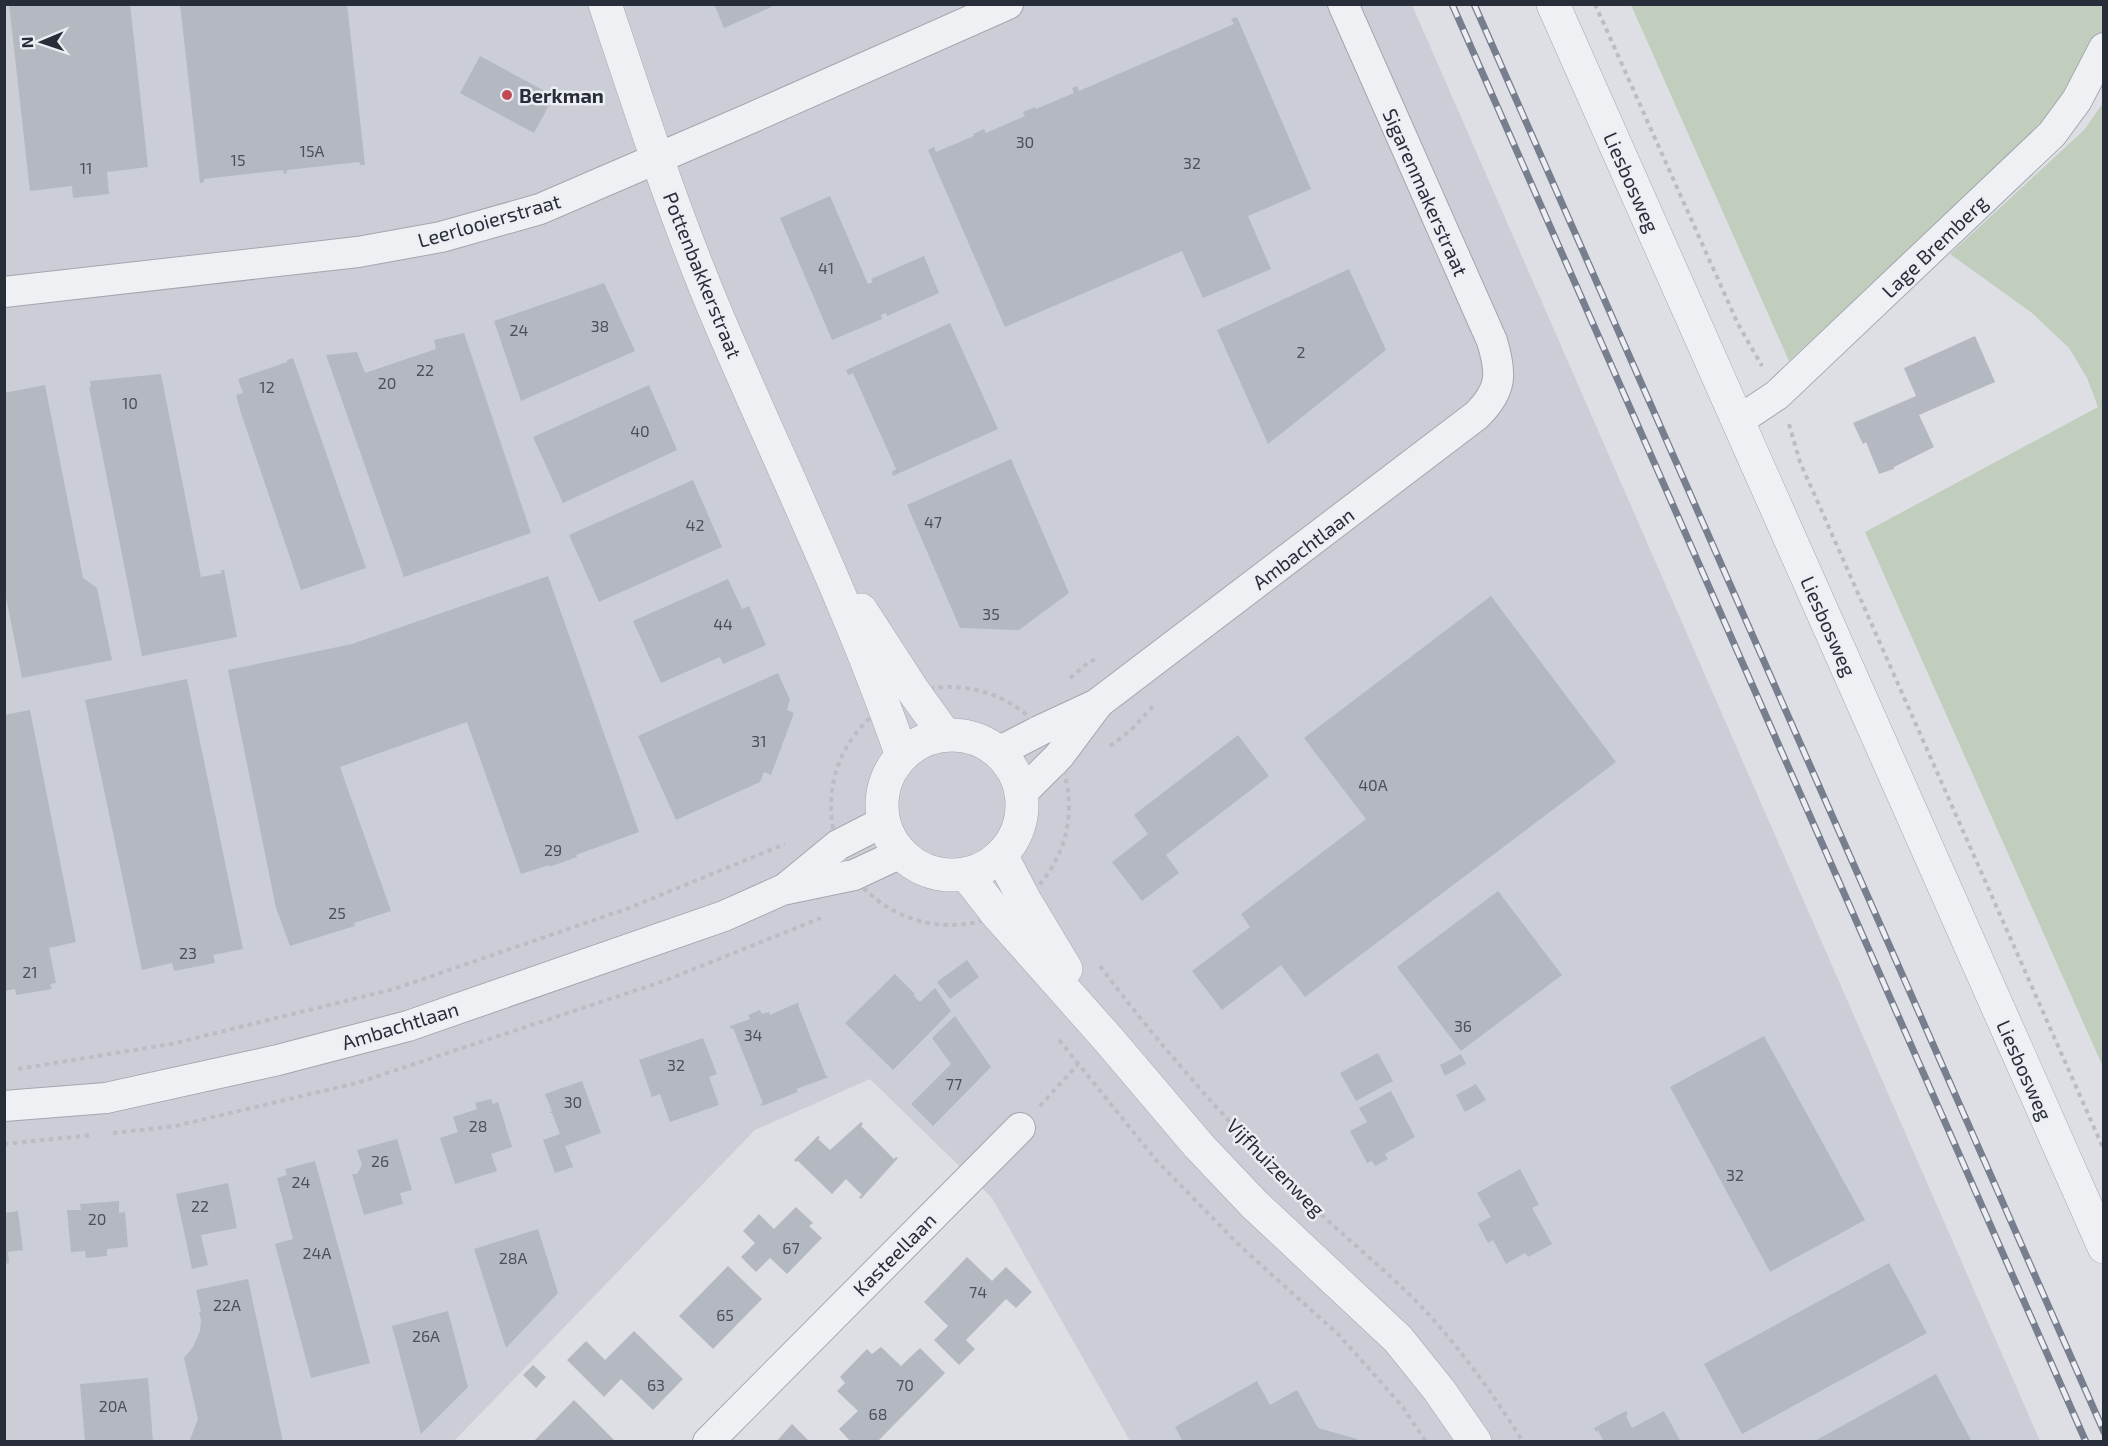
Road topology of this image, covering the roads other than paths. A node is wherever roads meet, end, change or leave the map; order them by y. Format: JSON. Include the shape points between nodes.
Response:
{"nodes":[{"id":1,"x":605,"y":4,"type":"edge"},
{"id":2,"x":1008,"y":4,"type":"edge"},
{"id":3,"x":1343,"y":4,"type":"edge"},
{"id":4,"x":1553,"y":4,"type":"edge"},
{"id":5,"x":2103,"y":48,"type":"edge"},
{"id":6,"x":657,"y":158,"type":"junction"},
{"id":7,"x":4,"y":292,"type":"edge"},
{"id":8,"x":1498,"y":383,"type":"joint"},
{"id":9,"x":1738,"y":422,"type":"junction"},
{"id":10,"x":816,"y":540,"type":"junction"},
{"id":11,"x":1097,"y":704,"type":"junction"},
{"id":12,"x":945,"y":735,"type":"junction"},
{"id":13,"x":998,"y":752,"type":"junction"},
{"id":14,"x":902,"y":756,"type":"junction"},
{"id":15,"x":1021,"y":794,"type":"junction"},
{"id":16,"x":884,"y":822,"type":"junction"},
{"id":17,"x":901,"y":853,"type":"junction"},
{"id":18,"x":1001,"y":855,"type":"junction"},
{"id":19,"x":966,"y":874,"type":"junction"},
{"id":20,"x":782,"y":890,"type":"junction"},
{"id":21,"x":1109,"y":1040,"type":"junction"},
{"id":22,"x":4,"y":1106,"type":"edge"},
{"id":23,"x":1020,"y":1128,"type":"road end"},
{"id":24,"x":2103,"y":1247,"type":"edge"},
{"id":25,"x":708,"y":1442,"type":"edge"},
{"id":26,"x":1475,"y":1442,"type":"edge"}],
"edges":[{"from":1,"to":6,"type":"street","name":"Pottenbakkerstraat"},
{"from":2,"to":6,"type":"street","name":"Leerlooierstraat"},
{"from":3,"to":8,"type":"street","name":"Sigarenmakerstraat","via":[[1492,341]]},
{"from":4,"to":9,"type":"street","name":"Liesbosweg"},
{"from":5,"to":9,"type":"street","name":"Lage Bremberg","via":[[2077,100],[2052,134],[1778,395]]},
{"from":6,"to":7,"type":"street","name":"Leerlooierstraat","via":[[540,208],[441,237],[358,252]]},
{"from":6,"to":10,"type":"street","name":"Pottenbakkerstraat","via":[[720,323]]},
{"from":8,"to":11,"type":"street","name":"Ambachtlaan","via":[[1490,402],[1477,415]]},
{"from":9,"to":24,"type":"street","name":"Liesbosweg"},
{"from":10,"to":12,"type":"street","name":"Pottenbakkerstraat"},
{"from":10,"to":14,"type":"street","name":"Pottenbakkerstraat"},
{"from":11,"to":13,"type":"street","name":"Ambachtlaan"},
{"from":11,"to":15,"type":"street","name":"Ambachtlaan","via":[[1059,756]]},
{"from":12,"to":13,"type":"street","via":[[973,738]]},
{"from":12,"to":14,"type":"street","via":[[920,742]]},
{"from":13,"to":15,"type":"street","via":[[1012,769]]},
{"from":14,"to":16,"type":"street","via":[[884,789]]},
{"from":15,"to":18,"type":"street","via":[[1020,820]]},
{"from":16,"to":17,"type":"street"},
{"from":16,"to":20,"type":"street","name":"Ambachtlaan","via":[[831,833]]},
{"from":17,"to":19,"type":"street","via":[[932,872]]},
{"from":17,"to":20,"type":"street","name":"Ambachtlaan","via":[[854,875]]},
{"from":18,"to":19,"type":"street"},
{"from":18,"to":21,"type":"street","name":"Vijfhuizenweg"},
{"from":19,"to":21,"type":"street","name":"Vijfhuizenweg"},
{"from":20,"to":22,"type":"street","name":"Ambachtlaan","via":[[724,916],[408,1026],[279,1060],[106,1098]]},
{"from":21,"to":26,"type":"street","name":"Vijfhuizenweg","via":[[1173,1118],[1240,1190],[1398,1339]]},
{"from":23,"to":25,"type":"street","name":"Kasteellaan"}]}
